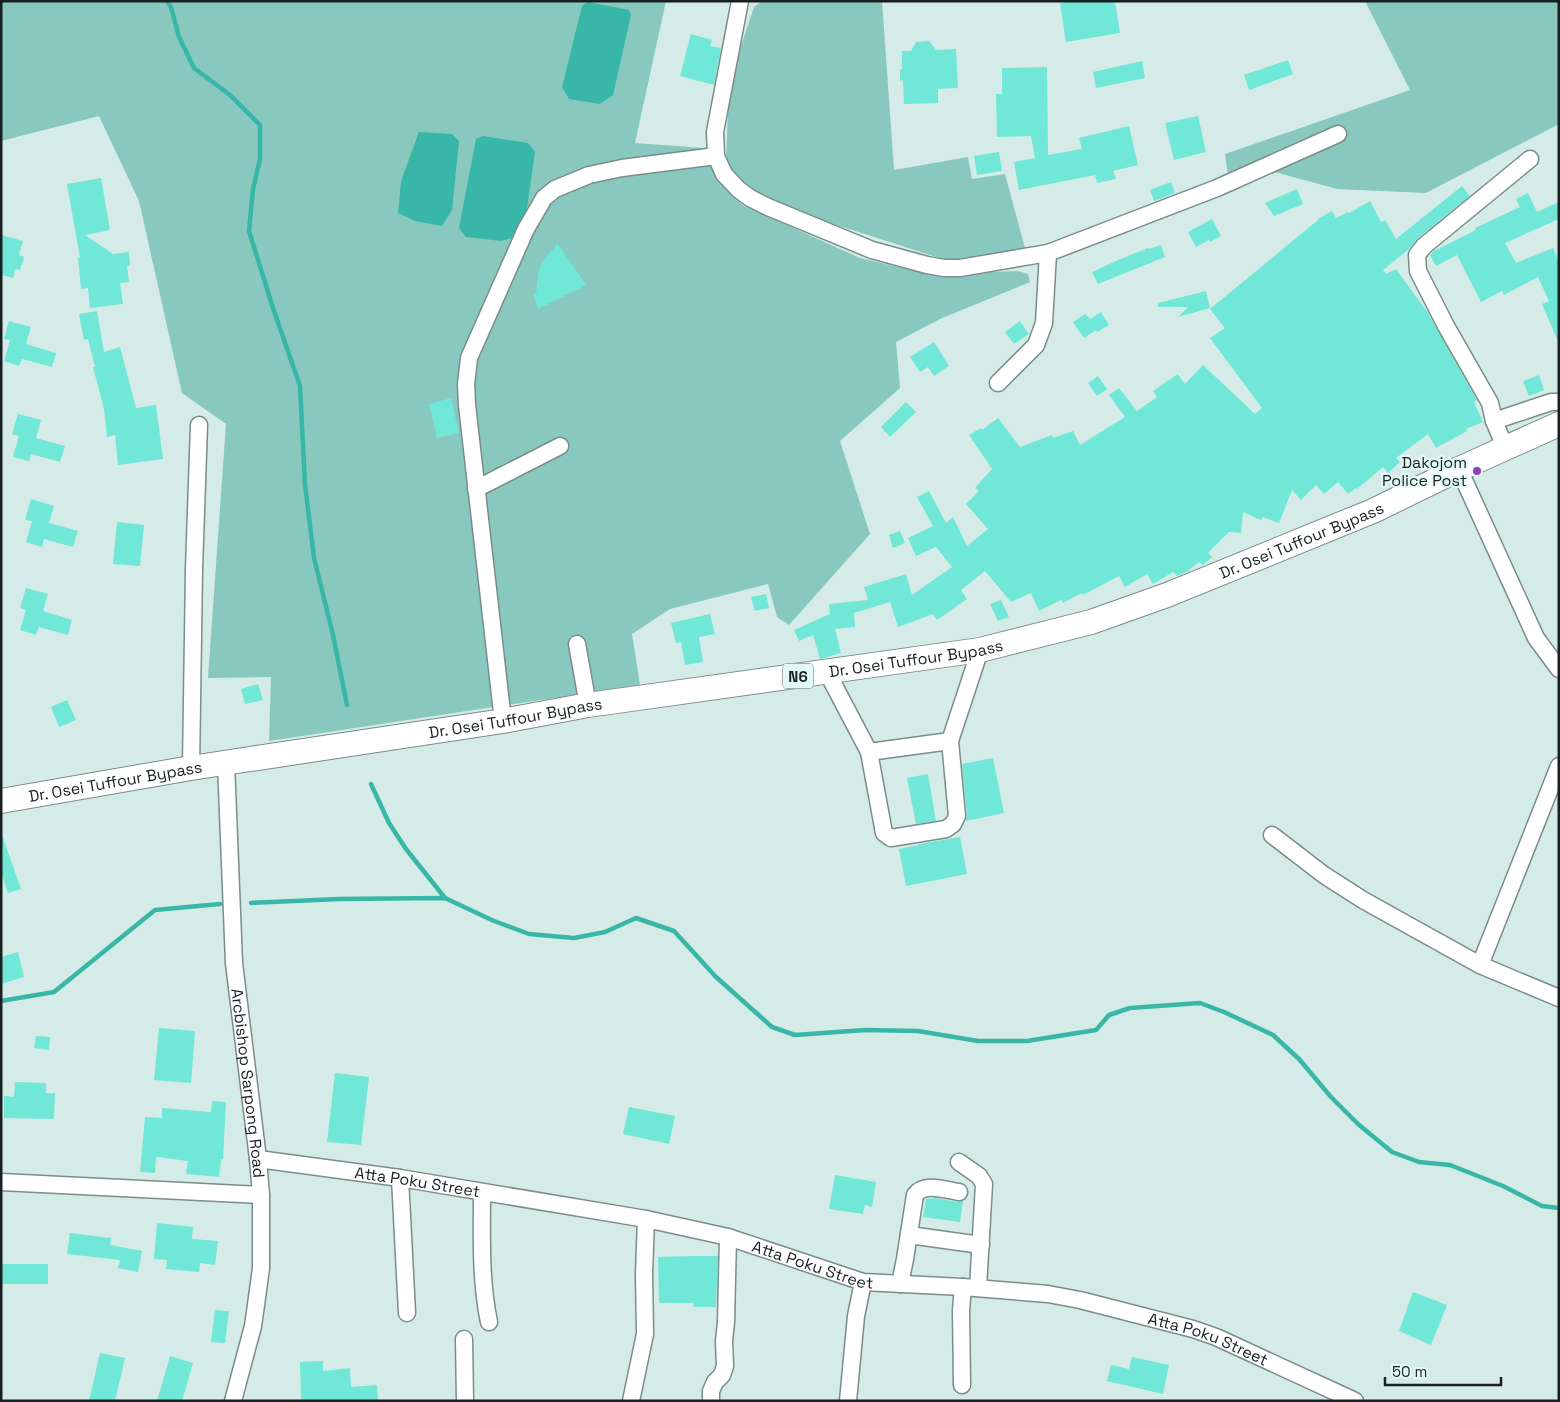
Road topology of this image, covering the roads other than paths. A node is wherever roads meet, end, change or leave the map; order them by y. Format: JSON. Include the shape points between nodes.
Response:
{"nodes":[{"id":1,"x":740,"y":1,"type":"edge"},
{"id":2,"x":1338,"y":134,"type":"dead end"},
{"id":3,"x":716,"y":156,"type":"junction"},
{"id":4,"x":1530,"y":159,"type":"dead end"},
{"id":5,"x":1048,"y":253,"type":"junction"},
{"id":6,"x":998,"y":383,"type":"dead end"},
{"id":7,"x":1559,"y":402,"type":"edge"},
{"id":8,"x":1494,"y":421,"type":"junction"},
{"id":9,"x":1559,"y":424,"type":"edge"},
{"id":10,"x":199,"y":425,"type":"dead end"},
{"id":11,"x":560,"y":446,"type":"dead end"},
{"id":12,"x":1505,"y":447,"type":"junction"},
{"id":13,"x":1459,"y":469,"type":"junction"},
{"id":14,"x":476,"y":489,"type":"junction"},
{"id":15,"x":577,"y":644,"type":"dead end"},
{"id":16,"x":980,"y":650,"type":"junction"},
{"id":17,"x":1557,"y":664,"type":"edge"},
{"id":18,"x":826,"y":672,"type":"junction"},
{"id":19,"x":588,"y":705,"type":"junction"},
{"id":20,"x":503,"y":721,"type":"junction"},
{"id":21,"x":950,"y":741,"type":"junction"},
{"id":22,"x":868,"y":752,"type":"junction"},
{"id":23,"x":226,"y":763,"type":"junction"},
{"id":24,"x":1559,"y":766,"type":"edge"},
{"id":25,"x":190,"y":768,"type":"junction"},
{"id":26,"x":1,"y":801,"type":"edge"},
{"id":27,"x":1272,"y":835,"type":"dead end"},
{"id":28,"x":1480,"y":965,"type":"junction"},
{"id":29,"x":1559,"y":998,"type":"edge"},
{"id":30,"x":258,"y":1159,"type":"junction"},
{"id":31,"x":958,"y":1162,"type":"dead end"},
{"id":32,"x":400,"y":1178,"type":"junction"},
{"id":33,"x":1,"y":1182,"type":"edge"},
{"id":34,"x":482,"y":1192,"type":"junction"},
{"id":35,"x":959,"y":1192,"type":"dead end"},
{"id":36,"x":261,"y":1195,"type":"junction"},
{"id":37,"x":646,"y":1219,"type":"junction"},
{"id":38,"x":909,"y":1235,"type":"junction"},
{"id":39,"x":728,"y":1237,"type":"junction"},
{"id":40,"x":980,"y":1245,"type":"junction"},
{"id":41,"x":863,"y":1282,"type":"junction"},
{"id":42,"x":900,"y":1284,"type":"junction"},
{"id":43,"x":970,"y":1288,"type":"junction"},
{"id":44,"x":407,"y":1312,"type":"dead end"},
{"id":45,"x":489,"y":1322,"type":"dead end"},
{"id":46,"x":464,"y":1339,"type":"dead end"},
{"id":47,"x":962,"y":1386,"type":"dead end"},
{"id":48,"x":233,"y":1401,"type":"edge"},
{"id":49,"x":464,"y":1401,"type":"edge"},
{"id":50,"x":631,"y":1401,"type":"edge"},
{"id":51,"x":711,"y":1401,"type":"edge"},
{"id":52,"x":848,"y":1401,"type":"edge"},
{"id":53,"x":1355,"y":1401,"type":"edge"}],
"edges":[{"from":1,"to":3,"type":"street","via":[[715,132]]},
{"from":2,"to":5,"type":"street","via":[[1216,188]]},
{"from":3,"to":5,"type":"street","via":[[724,174],[750,198],[872,250],[944,268],[983,265]]},
{"from":3,"to":14,"type":"street","via":[[589,174],[555,189],[544,198],[526,229],[469,358],[466,391]]},
{"from":4,"to":8,"type":"street","via":[[1417,255],[1418,271],[1490,403]]},
{"from":5,"to":6,"type":"street","via":[[1044,323],[1036,345]]},
{"from":7,"to":8,"type":"street"},
{"from":8,"to":12,"type":"street"},
{"from":9,"to":12,"type":"highway","name":"Dr. Osei Tuffour Bypass","number":"N6"},
{"from":10,"to":25,"type":"street"},
{"from":11,"to":14,"type":"street"},
{"from":12,"to":13,"type":"highway","name":"Dr. Osei Tuffour Bypass","number":"N6"},
{"from":13,"to":16,"type":"highway","name":"Dr. Osei Tuffour Bypass","number":"N6","via":[[1373,511],[1167,594],[1091,622]]},
{"from":13,"to":17,"type":"street","via":[[1536,638]]},
{"from":14,"to":20,"type":"street"},
{"from":15,"to":19,"type":"street"},
{"from":16,"to":18,"type":"highway","name":"Dr. Osei Tuffour Bypass","number":"N6"},
{"from":16,"to":21,"type":"street"},
{"from":18,"to":19,"type":"highway","name":"Dr. Osei Tuffour Bypass","number":"N6"},
{"from":18,"to":22,"type":"street"},
{"from":19,"to":20,"type":"highway","name":"Dr. Osei Tuffour Bypass","number":"N6"},
{"from":20,"to":23,"type":"highway","name":"Dr. Osei Tuffour Bypass","number":"N6"},
{"from":21,"to":22,"type":"street"},
{"from":21,"to":22,"type":"street","via":[[957,816],[954,824],[946,829],[891,838],[884,833]]},
{"from":23,"to":25,"type":"highway","name":"Dr. Osei Tuffour Bypass","number":"N6"},
{"from":23,"to":30,"type":"street","name":"Arcbishop Sarpong Road","via":[[234,963]]},
{"from":24,"to":28,"type":"street"},
{"from":25,"to":26,"type":"highway","name":"Dr. Osei Tuffour Bypass","number":"N6"},
{"from":27,"to":28,"type":"street","via":[[1324,875]]},
{"from":28,"to":29,"type":"street"},
{"from":30,"to":32,"type":"street","name":"Atta Poku Street"},
{"from":30,"to":36,"type":"street","name":"Arcbishop Sarpong Road"},
{"from":31,"to":40,"type":"street","via":[[979,1176],[984,1184]]},
{"from":32,"to":34,"type":"street","name":"Atta Poku Street"},
{"from":32,"to":44,"type":"street"},
{"from":33,"to":36,"type":"street"},
{"from":34,"to":37,"type":"street","name":"Atta Poku Street"},
{"from":34,"to":45,"type":"street","via":[[484,1296]]},
{"from":35,"to":38,"type":"street","via":[[919,1189],[915,1194]]},
{"from":36,"to":48,"type":"street","name":"Arcbishop Sarpong Road","via":[[261,1268],[253,1326]]},
{"from":37,"to":39,"type":"street","name":"Atta Poku Street"},
{"from":37,"to":50,"type":"street","via":[[646,1334]]},
{"from":38,"to":40,"type":"street"},
{"from":38,"to":42,"type":"street"},
{"from":39,"to":41,"type":"street","name":"Atta Poku Street"},
{"from":39,"to":51,"type":"street","via":[[725,1366],[722,1375],[714,1382]]},
{"from":40,"to":43,"type":"street"},
{"from":41,"to":42,"type":"street","name":"Atta Poku Street"},
{"from":41,"to":52,"type":"street","via":[[856,1316]]},
{"from":42,"to":43,"type":"street","name":"Atta Poku Street"},
{"from":43,"to":47,"type":"street","via":[[961,1310]]},
{"from":43,"to":53,"type":"street","name":"Atta Poku Street","via":[[1048,1294],[1193,1329]]},
{"from":46,"to":49,"type":"street"}]}
